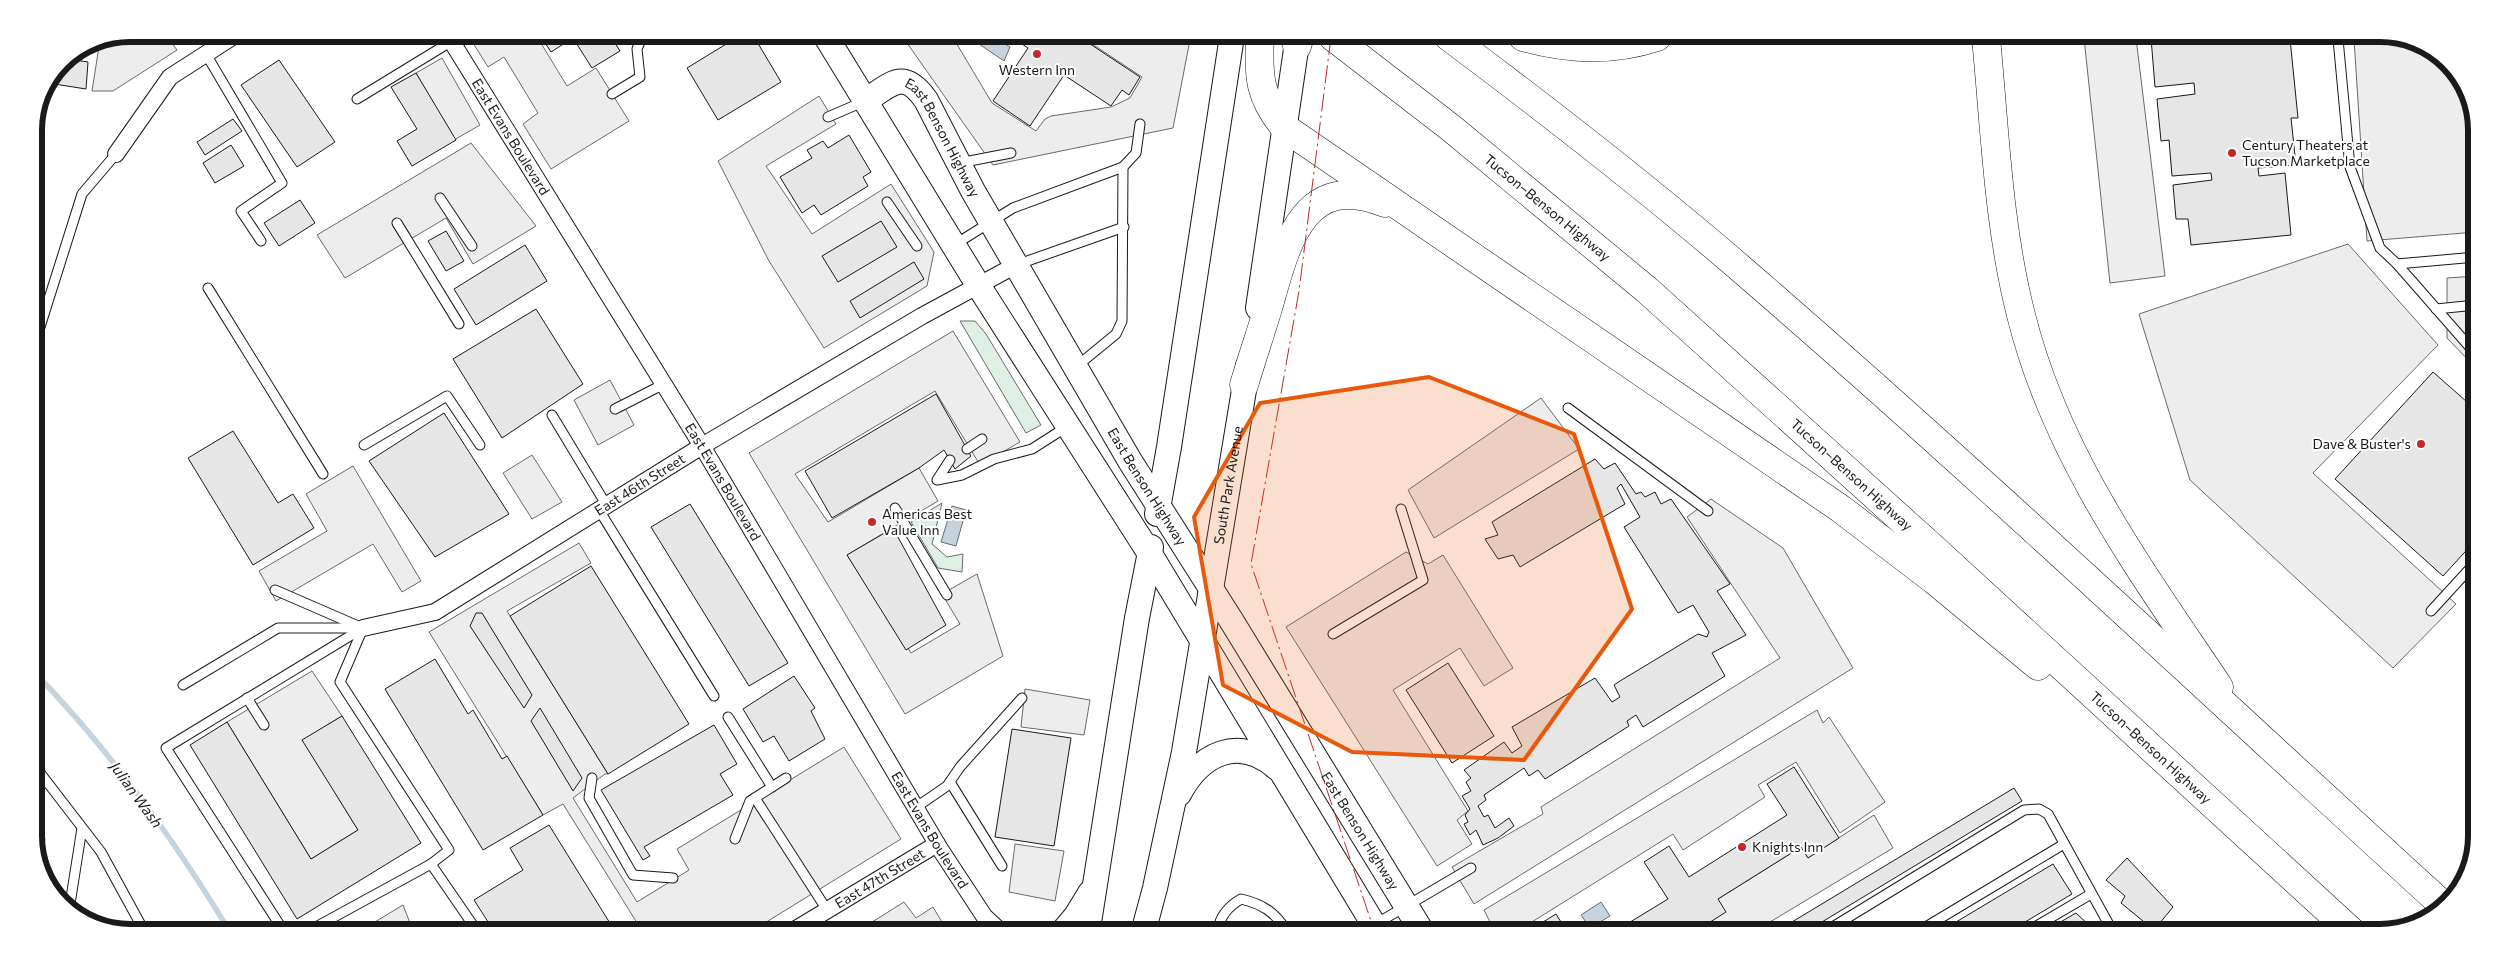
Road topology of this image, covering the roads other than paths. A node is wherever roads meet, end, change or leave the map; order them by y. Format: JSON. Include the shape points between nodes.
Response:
{"nodes":[{"id":1,"x":225,"y":42,"type":"edge"},
{"id":2,"x":444,"y":42,"type":"edge"},
{"id":3,"x":452,"y":42,"type":"edge"},
{"id":4,"x":640,"y":42,"type":"edge"},
{"id":5,"x":834,"y":42,"type":"edge"},
{"id":6,"x":1231,"y":42,"type":"edge"},
{"id":7,"x":1260,"y":42,"type":"edge"},
{"id":8,"x":1298,"y":42,"type":"edge"},
{"id":9,"x":1341,"y":42,"type":"edge"},
{"id":10,"x":1455,"y":42,"type":"edge"},
{"id":11,"x":1540,"y":42,"type":"edge"},
{"id":12,"x":1638,"y":42,"type":"edge"},
{"id":13,"x":1986,"y":42,"type":"edge"},
{"id":14,"x":2338,"y":42,"type":"edge"},
{"id":15,"x":206,"y":54,"type":"junction"},
{"id":16,"x":612,"y":94,"type":"dead end"},
{"id":17,"x":358,"y":99,"type":"dead end"},
{"id":18,"x":865,"y":100,"type":"junction"},
{"id":19,"x":828,"y":117,"type":"dead end"},
{"id":20,"x":1140,"y":124,"type":"dead end"},
{"id":21,"x":1285,"y":128,"type":"junction"},
{"id":22,"x":1011,"y":152,"type":"dead end"},
{"id":23,"x":116,"y":154,"type":"joint"},
{"id":24,"x":959,"y":163,"type":"junction"},
{"id":25,"x":1123,"y":167,"type":"junction"},
{"id":26,"x":440,"y":198,"type":"dead end"},
{"id":27,"x":887,"y":202,"type":"dead end"},
{"id":28,"x":1414,"y":218,"type":"junction"},
{"id":29,"x":991,"y":221,"type":"junction"},
{"id":30,"x":398,"y":223,"type":"dead end"},
{"id":31,"x":1124,"y":227,"type":"junction"},
{"id":32,"x":261,"y":241,"type":"dead end"},
{"id":33,"x":954,"y":245,"type":"junction"},
{"id":34,"x":472,"y":246,"type":"dead end"},
{"id":35,"x":917,"y":246,"type":"dead end"},
{"id":36,"x":2468,"y":258,"type":"edge"},
{"id":37,"x":2397,"y":264,"type":"junction"},
{"id":38,"x":1016,"y":265,"type":"junction"},
{"id":39,"x":978,"y":285,"type":"junction"},
{"id":40,"x":208,"y":288,"type":"dead end"},
{"id":41,"x":2468,"y":306,"type":"edge"},
{"id":42,"x":2436,"y":309,"type":"junction"},
{"id":43,"x":42,"y":320,"type":"edge"},
{"id":44,"x":459,"y":324,"type":"dead end"},
{"id":45,"x":2468,"y":344,"type":"edge"},
{"id":46,"x":1076,"y":367,"type":"junction"},
{"id":47,"x":664,"y":384,"type":"junction"},
{"id":48,"x":1244,"y":385,"type":"junction"},
{"id":49,"x":1568,"y":408,"type":"dead end"},
{"id":50,"x":615,"y":409,"type":"dead end"},
{"id":51,"x":552,"y":414,"type":"dead end"},
{"id":52,"x":1068,"y":426,"type":"junction"},
{"id":53,"x":982,"y":439,"type":"dead end"},
{"id":54,"x":364,"y":445,"type":"dead end"},
{"id":55,"x":480,"y":445,"type":"dead end"},
{"id":56,"x":702,"y":446,"type":"junction"},
{"id":57,"x":967,"y":449,"type":"dead end"},
{"id":58,"x":950,"y":460,"type":"dead end"},
{"id":59,"x":323,"y":474,"type":"dead end"},
{"id":60,"x":1158,"y":507,"type":"junction"},
{"id":61,"x":603,"y":508,"type":"junction"},
{"id":62,"x":895,"y":508,"type":"dead end"},
{"id":63,"x":1401,"y":509,"type":"dead end"},
{"id":64,"x":1708,"y":510,"type":"dead end"},
{"id":65,"x":1150,"y":554,"type":"junction"},
{"id":66,"x":2468,"y":571,"type":"edge"},
{"id":67,"x":1210,"y":588,"type":"junction"},
{"id":68,"x":276,"y":590,"type":"dead end"},
{"id":69,"x":947,"y":595,"type":"dead end"},
{"id":70,"x":2431,"y":611,"type":"dead end"},
{"id":71,"x":363,"y":628,"type":"junction"},
{"id":72,"x":1333,"y":634,"type":"dead end"},
{"id":73,"x":1201,"y":642,"type":"junction"},
{"id":74,"x":183,"y":685,"type":"dead end"},
{"id":75,"x":714,"y":696,"type":"dead end"},
{"id":76,"x":247,"y":698,"type":"junction"},
{"id":77,"x":1022,"y":698,"type":"dead end"},
{"id":78,"x":728,"y":717,"type":"dead end"},
{"id":79,"x":2244,"y":724,"type":"junction"},
{"id":80,"x":264,"y":725,"type":"dead end"},
{"id":81,"x":43,"y":777,"type":"edge"},
{"id":82,"x":592,"y":778,"type":"dead end"},
{"id":83,"x":786,"y":778,"type":"dead end"},
{"id":84,"x":1287,"y":781,"type":"junction"},
{"id":85,"x":950,"y":782,"type":"junction"},
{"id":86,"x":772,"y":787,"type":"junction"},
{"id":87,"x":2207,"y":798,"type":"junction"},
{"id":88,"x":752,"y":800,"type":"junction"},
{"id":89,"x":916,"y":808,"type":"junction"},
{"id":90,"x":1171,"y":814,"type":"junction"},
{"id":91,"x":82,"y":828,"type":"junction"},
{"id":92,"x":735,"y":839,"type":"dead end"},
{"id":93,"x":937,"y":844,"type":"junction"},
{"id":94,"x":2064,"y":844,"type":"junction"},
{"id":95,"x":431,"y":864,"type":"junction"},
{"id":96,"x":1002,"y":866,"type":"dead end"},
{"id":97,"x":1471,"y":868,"type":"dead end"},
{"id":98,"x":673,"y":878,"type":"dead end"},
{"id":99,"x":1095,"y":885,"type":"junction"},
{"id":100,"x":2091,"y":894,"type":"junction"},
{"id":101,"x":71,"y":900,"type":"edge"},
{"id":102,"x":2439,"y":901,"type":"edge"},
{"id":103,"x":1406,"y":906,"type":"junction"},
{"id":104,"x":827,"y":910,"type":"junction"},
{"id":105,"x":140,"y":924,"type":"edge"},
{"id":106,"x":279,"y":924,"type":"edge"},
{"id":107,"x":321,"y":924,"type":"edge"},
{"id":108,"x":472,"y":924,"type":"edge"},
{"id":109,"x":804,"y":924,"type":"edge"},
{"id":110,"x":993,"y":924,"type":"edge"},
{"id":111,"x":1069,"y":924,"type":"edge"},
{"id":112,"x":1089,"y":924,"type":"edge"},
{"id":113,"x":1145,"y":924,"type":"edge"},
{"id":114,"x":1219,"y":924,"type":"edge"},
{"id":115,"x":1282,"y":924,"type":"edge"},
{"id":116,"x":1373,"y":924,"type":"edge"},
{"id":117,"x":1381,"y":924,"type":"edge"},
{"id":118,"x":1417,"y":924,"type":"edge"},
{"id":119,"x":1837,"y":924,"type":"edge"},
{"id":120,"x":1930,"y":924,"type":"edge"},
{"id":121,"x":2040,"y":924,"type":"edge"},
{"id":122,"x":2108,"y":924,"type":"edge"},
{"id":123,"x":2343,"y":924,"type":"edge"}],
"edges":[{"from":1,"to":15,"type":"street"},
{"from":2,"to":17,"type":"lane"},
{"from":3,"to":47,"type":"street","name":"East Evans Boulevard"},
{"from":4,"to":16,"type":"lane","via":[[637,49],[640,77]]},
{"from":5,"to":18,"type":"main road"},
{"from":6,"to":60,"type":"main road"},
{"from":7,"to":21,"type":"highway","via":[[1261,91],[1272,113]]},
{"from":8,"to":21,"type":"main road","name":"South Park Avenue"},
{"from":9,"to":87,"type":"highway","name":"Tucson–Benson Highway","via":[[1647,290]]},
{"from":10,"to":79,"type":"highway","via":[[1738,266],[1933,438]]},
{"from":11,"to":12,"type":"highway","via":[[1586,48],[1618,47]]},
{"from":13,"to":79,"type":"highway","via":[[2010,267],[2021,317],[2050,400],[2066,440],[2106,518]]},
{"from":14,"to":37,"type":"lane","via":[[2350,167],[2380,248]]},
{"from":15,"to":23,"type":"street","via":[[170,77]]},
{"from":15,"to":32,"type":"lane","via":[[282,184],[241,211]]},
{"from":18,"to":19,"type":"lane"},
{"from":18,"to":24,"type":"main road","name":"East Benson Highway","via":[[896,82],[906,81],[916,86]]},
{"from":18,"to":33,"type":"main road"},
{"from":20,"to":25,"type":"lane","via":[[1136,153]]},
{"from":21,"to":28,"type":"highway"},
{"from":21,"to":48,"type":"main road","name":"South Park Avenue"},
{"from":22,"to":24,"type":"lane"},
{"from":23,"to":43,"type":"lane","via":[[82,194]]},
{"from":24,"to":29,"type":"main road","name":"East Benson Highway"},
{"from":25,"to":29,"type":"lane","via":[[1013,208]]},
{"from":25,"to":31,"type":"lane"},
{"from":26,"to":34,"type":"lane"},
{"from":27,"to":35,"type":"lane"},
{"from":28,"to":48,"type":"highway","via":[[1379,201],[1356,195],[1341,196],[1312,208],[1299,222],[1288,243]]},
{"from":28,"to":87,"type":"highway","via":[[1841,509]]},
{"from":29,"to":33,"type":"lane"},
{"from":29,"to":38,"type":"main road","name":"East Benson Highway"},
{"from":30,"to":44,"type":"lane"},
{"from":31,"to":38,"type":"lane"},
{"from":31,"to":46,"type":"lane","via":[[1122,321],[1116,334]]},
{"from":33,"to":39,"type":"main road"},
{"from":36,"to":37,"type":"lane"},
{"from":37,"to":42,"type":"lane"},
{"from":38,"to":39,"type":"street","name":"East 46th Street"},
{"from":38,"to":46,"type":"main road","name":"East Benson Highway"},
{"from":39,"to":52,"type":"main road"},
{"from":39,"to":56,"type":"street","name":"East 46th Street"},
{"from":40,"to":59,"type":"lane"},
{"from":41,"to":42,"type":"lane"},
{"from":42,"to":45,"type":"lane"},
{"from":46,"to":60,"type":"main road","name":"East Benson Highway"},
{"from":47,"to":50,"type":"lane"},
{"from":47,"to":56,"type":"street","name":"East Evans Boulevard"},
{"from":48,"to":67,"type":"main road","name":"South Park Avenue"},
{"from":49,"to":64,"type":"lane"},
{"from":51,"to":61,"type":"lane"},
{"from":52,"to":58,"type":"lane","via":[[1032,449],[994,459],[962,475],[937,480]]},
{"from":52,"to":65,"type":"main road"},
{"from":53,"to":57,"type":"lane"},
{"from":54,"to":55,"type":"lane","via":[[448,396]]},
{"from":56,"to":61,"type":"street","name":"East 46th Street"},
{"from":56,"to":89,"type":"street","name":"East Evans Boulevard"},
{"from":60,"to":65,"type":"main road"},
{"from":60,"to":67,"type":"main road","name":"East Benson Highway"},
{"from":61,"to":71,"type":"street","name":"East 46th Street","via":[[435,612]]},
{"from":61,"to":75,"type":"lane"},
{"from":62,"to":69,"type":"lane"},
{"from":63,"to":72,"type":"lane","via":[[1423,580]]},
{"from":65,"to":73,"type":"main road"},
{"from":65,"to":99,"type":"main road"},
{"from":66,"to":70,"type":"lane"},
{"from":67,"to":73,"type":"main road","name":"South Park Avenue"},
{"from":67,"to":103,"type":"main road","name":"East Benson Highway"},
{"from":68,"to":71,"type":"lane"},
{"from":71,"to":74,"type":"lane","via":[[278,628]]},
{"from":71,"to":76,"type":"lane"},
{"from":71,"to":95,"type":"lane","via":[[340,682],[449,850]]},
{"from":73,"to":84,"type":"main road"},
{"from":73,"to":90,"type":"main road","name":"South Park Avenue"},
{"from":76,"to":80,"type":"lane"},
{"from":76,"to":106,"type":"lane","via":[[166,748]]},
{"from":77,"to":85,"type":"lane"},
{"from":78,"to":86,"type":"lane"},
{"from":79,"to":102,"type":"highway"},
{"from":81,"to":91,"type":"lane"},
{"from":82,"to":98,"type":"lane","via":[[589,798],[633,875]]},
{"from":83,"to":86,"type":"lane"},
{"from":84,"to":90,"type":"main road","via":[[1267,759],[1256,754],[1224,753],[1203,762],[1194,770]]},
{"from":84,"to":116,"type":"main road"},
{"from":85,"to":89,"type":"lane"},
{"from":85,"to":96,"type":"lane"},
{"from":86,"to":88,"type":"lane"},
{"from":87,"to":123,"type":"highway","name":"Tucson–Benson Highway"},
{"from":88,"to":92,"type":"lane"},
{"from":88,"to":104,"type":"lane"},
{"from":89,"to":93,"type":"street","name":"East Evans Boulevard"},
{"from":90,"to":113,"type":"main road","name":"South Park Avenue"},
{"from":91,"to":101,"type":"lane"},
{"from":91,"to":105,"type":"lane","via":[[101,852]]},
{"from":93,"to":104,"type":"street","name":"East 47th Street"},
{"from":93,"to":110,"type":"street","name":"East Evans Boulevard","via":[[984,916]]},
{"from":94,"to":100,"type":"lane"},
{"from":94,"to":119,"type":"lane","via":[[2048,814],[2040,809],[2024,810]]},
{"from":94,"to":120,"type":"lane"},
{"from":95,"to":107,"type":"lane"},
{"from":95,"to":108,"type":"lane"},
{"from":97,"to":103,"type":"lane"},
{"from":99,"to":111,"type":"main road"},
{"from":99,"to":112,"type":"main road"},
{"from":100,"to":121,"type":"lane"},
{"from":100,"to":122,"type":"lane"},
{"from":103,"to":117,"type":"lane"},
{"from":103,"to":118,"type":"main road","name":"East Benson Highway"},
{"from":104,"to":109,"type":"street","name":"East 47th Street"},
{"from":114,"to":115,"type":"lane","via":[[1230,906],[1241,899],[1259,903]]}]}
